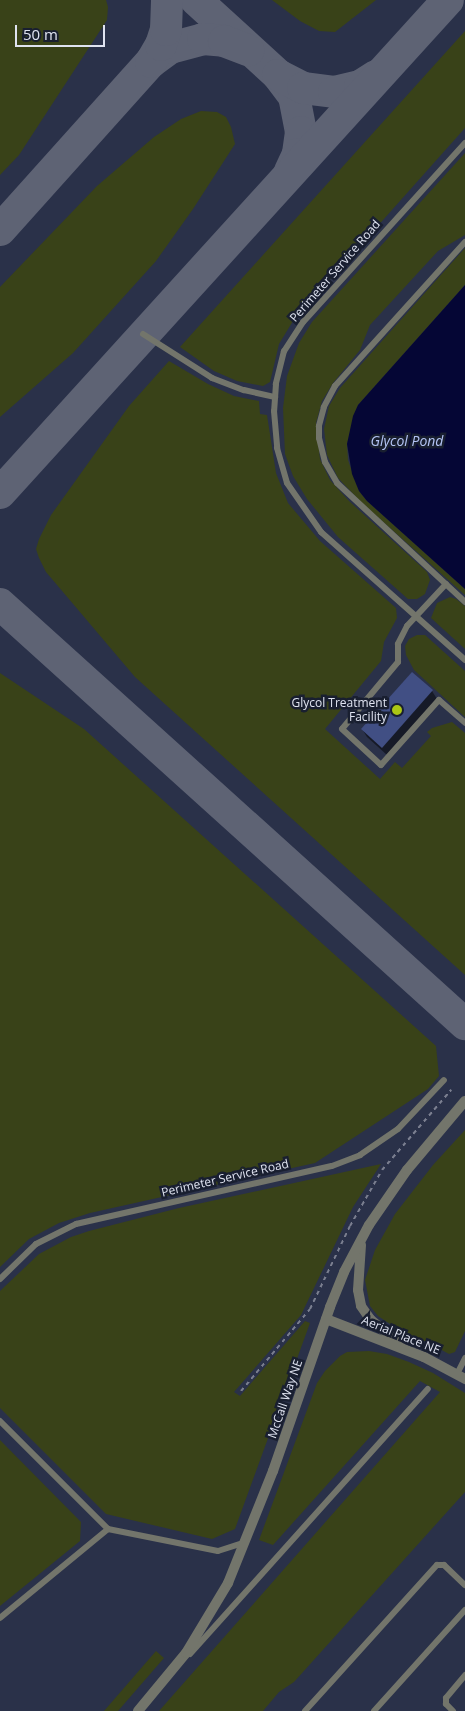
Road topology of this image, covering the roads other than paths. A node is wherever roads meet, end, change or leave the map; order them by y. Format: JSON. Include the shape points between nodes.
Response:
{"nodes":[{"id":1,"x":465,"y":143,"type":"edge"},
{"id":2,"x":465,"y":242,"type":"edge"},
{"id":3,"x":143,"y":334,"type":"dead end"},
{"id":4,"x":275,"y":397,"type":"junction"},
{"id":5,"x":446,"y":584,"type":"junction"},
{"id":6,"x":465,"y":602,"type":"edge"},
{"id":7,"x":416,"y":616,"type":"junction"},
{"id":8,"x":465,"y":660,"type":"edge"},
{"id":9,"x":465,"y":723,"type":"edge"},
{"id":10,"x":444,"y":1080,"type":"dead end"},
{"id":11,"x":464,"y":1101,"type":"edge"},
{"id":12,"x":361,"y":1241,"type":"junction"},
{"id":13,"x":0,"y":1279,"type":"edge"},
{"id":14,"x":326,"y":1319,"type":"junction"},
{"id":15,"x":408,"y":1350,"type":"junction"},
{"id":16,"x":465,"y":1358,"type":"edge"},
{"id":17,"x":461,"y":1377,"type":"edge"},
{"id":18,"x":428,"y":1389,"type":"dead end"},
{"id":19,"x":0,"y":1421,"type":"edge"},
{"id":20,"x":108,"y":1528,"type":"junction"},
{"id":21,"x":246,"y":1542,"type":"junction"},
{"id":22,"x":465,"y":1585,"type":"edge"},
{"id":23,"x":465,"y":1610,"type":"edge"},
{"id":24,"x":0,"y":1618,"type":"edge"},
{"id":25,"x":465,"y":1675,"type":"edge"},
{"id":26,"x":163,"y":1684,"type":"junction"},
{"id":27,"x":138,"y":1711,"type":"edge"},
{"id":28,"x":305,"y":1711,"type":"edge"},
{"id":29,"x":374,"y":1711,"type":"edge"},
{"id":30,"x":453,"y":1711,"type":"edge"}],
"edges":[{"from":1,"to":4,"type":"lane","name":"Perimeter Service Road","via":[[303,322],[284,351]]},
{"from":2,"to":5,"type":"lane","via":[[335,386],[324,407],[320,426],[321,450],[337,483]]},
{"from":3,"to":4,"type":"lane","via":[[212,378]]},
{"from":4,"to":7,"type":"lane","name":"Perimeter Service Road","via":[[276,448],[287,483],[321,532]]},
{"from":5,"to":6,"type":"lane"},
{"from":5,"to":7,"type":"lane"},
{"from":7,"to":8,"type":"lane","name":"Perimeter Service Road"},
{"from":7,"to":9,"type":"lane","via":[[400,637],[398,662],[342,729],[381,765],[439,700]]},
{"from":10,"to":13,"type":"lane","name":"Perimeter Service Road","via":[[398,1129],[360,1155],[332,1166],[76,1224],[36,1244]]},
{"from":11,"to":12,"type":"street","name":"McCall Way NE","via":[[406,1170]]},
{"from":12,"to":14,"type":"street","name":"McCall Way NE","via":[[344,1272]]},
{"from":12,"to":15,"type":"street","via":[[358,1290],[361,1306],[377,1326]]},
{"from":14,"to":15,"type":"street","name":"Aerial Place NE"},
{"from":14,"to":21,"type":"street","name":"McCall Way NE"},
{"from":15,"to":17,"type":"street","name":"Aerial Place NE"},
{"from":16,"to":17,"type":"lane"},
{"from":18,"to":26,"type":"lane"},
{"from":19,"to":20,"type":"lane"},
{"from":20,"to":21,"type":"lane","via":[[218,1551]]},
{"from":20,"to":24,"type":"lane"},
{"from":21,"to":26,"type":"street","name":"McCall Way NE","via":[[214,1610]]},
{"from":22,"to":28,"type":"lane","via":[[444,1565],[437,1565]]},
{"from":23,"to":29,"type":"lane"},
{"from":25,"to":30,"type":"lane","via":[[446,1698],[446,1704]]},
{"from":26,"to":27,"type":"street","name":"McCall Way NE"}]}
